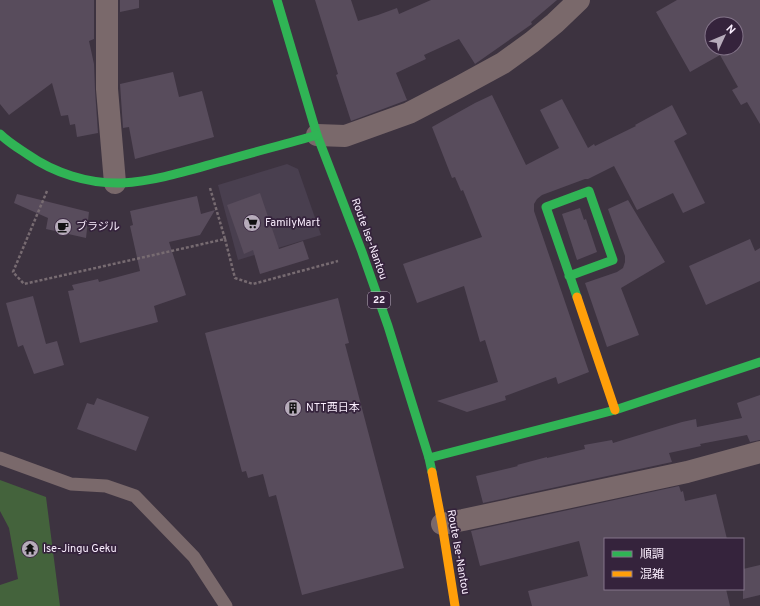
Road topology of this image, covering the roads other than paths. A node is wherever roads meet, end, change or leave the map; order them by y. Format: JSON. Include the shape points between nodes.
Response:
{"nodes":[{"id":1,"x":107,"y":0,"type":"edge"},
{"id":2,"x":277,"y":0,"type":"edge"},
{"id":3,"x":579,"y":0,"type":"edge"},
{"id":4,"x":0,"y":134,"type":"edge"},
{"id":5,"x":317,"y":135,"type":"junction"},
{"id":6,"x":115,"y":183,"type":"junction"},
{"id":7,"x":569,"y":276,"type":"junction"},
{"id":8,"x":760,"y":362,"type":"edge"},
{"id":9,"x":615,"y":410,"type":"junction"},
{"id":10,"x":760,"y":452,"type":"edge"},
{"id":11,"x":0,"y":458,"type":"edge"},
{"id":12,"x":429,"y":458,"type":"junction"},
{"id":13,"x":442,"y":524,"type":"junction"},
{"id":14,"x":226,"y":606,"type":"edge"},
{"id":15,"x":455,"y":606,"type":"edge"}],
"edges":[{"from":1,"to":6,"type":"street","via":[[107,89]]},
{"from":2,"to":5,"type":"street","name":"Route Ise-Nantou","number":"22"},
{"from":3,"to":5,"type":"street","via":[[555,23],[503,63],[409,113],[345,136]]},
{"from":4,"to":6,"type":"street","via":[[5,140],[56,170],[96,181]]},
{"from":5,"to":6,"type":"street","via":[[177,174]]},
{"from":5,"to":12,"type":"street","name":"Route Ise-Nantou","number":"22","via":[[388,326]]},
{"from":7,"to":7,"type":"street","via":[[546,207],[589,191],[613,260]]},
{"from":7,"to":9,"type":"street"},
{"from":8,"to":9,"type":"street"},
{"from":9,"to":12,"type":"street"},
{"from":10,"to":13,"type":"street","via":[[687,472]]},
{"from":11,"to":14,"type":"lane","via":[[71,484],[106,486],[135,496],[194,557]]},
{"from":12,"to":13,"type":"street","name":"Route Ise-Nantou","number":"22"},
{"from":13,"to":15,"type":"street","name":"Route Ise-Nantou","number":"22"}]}
